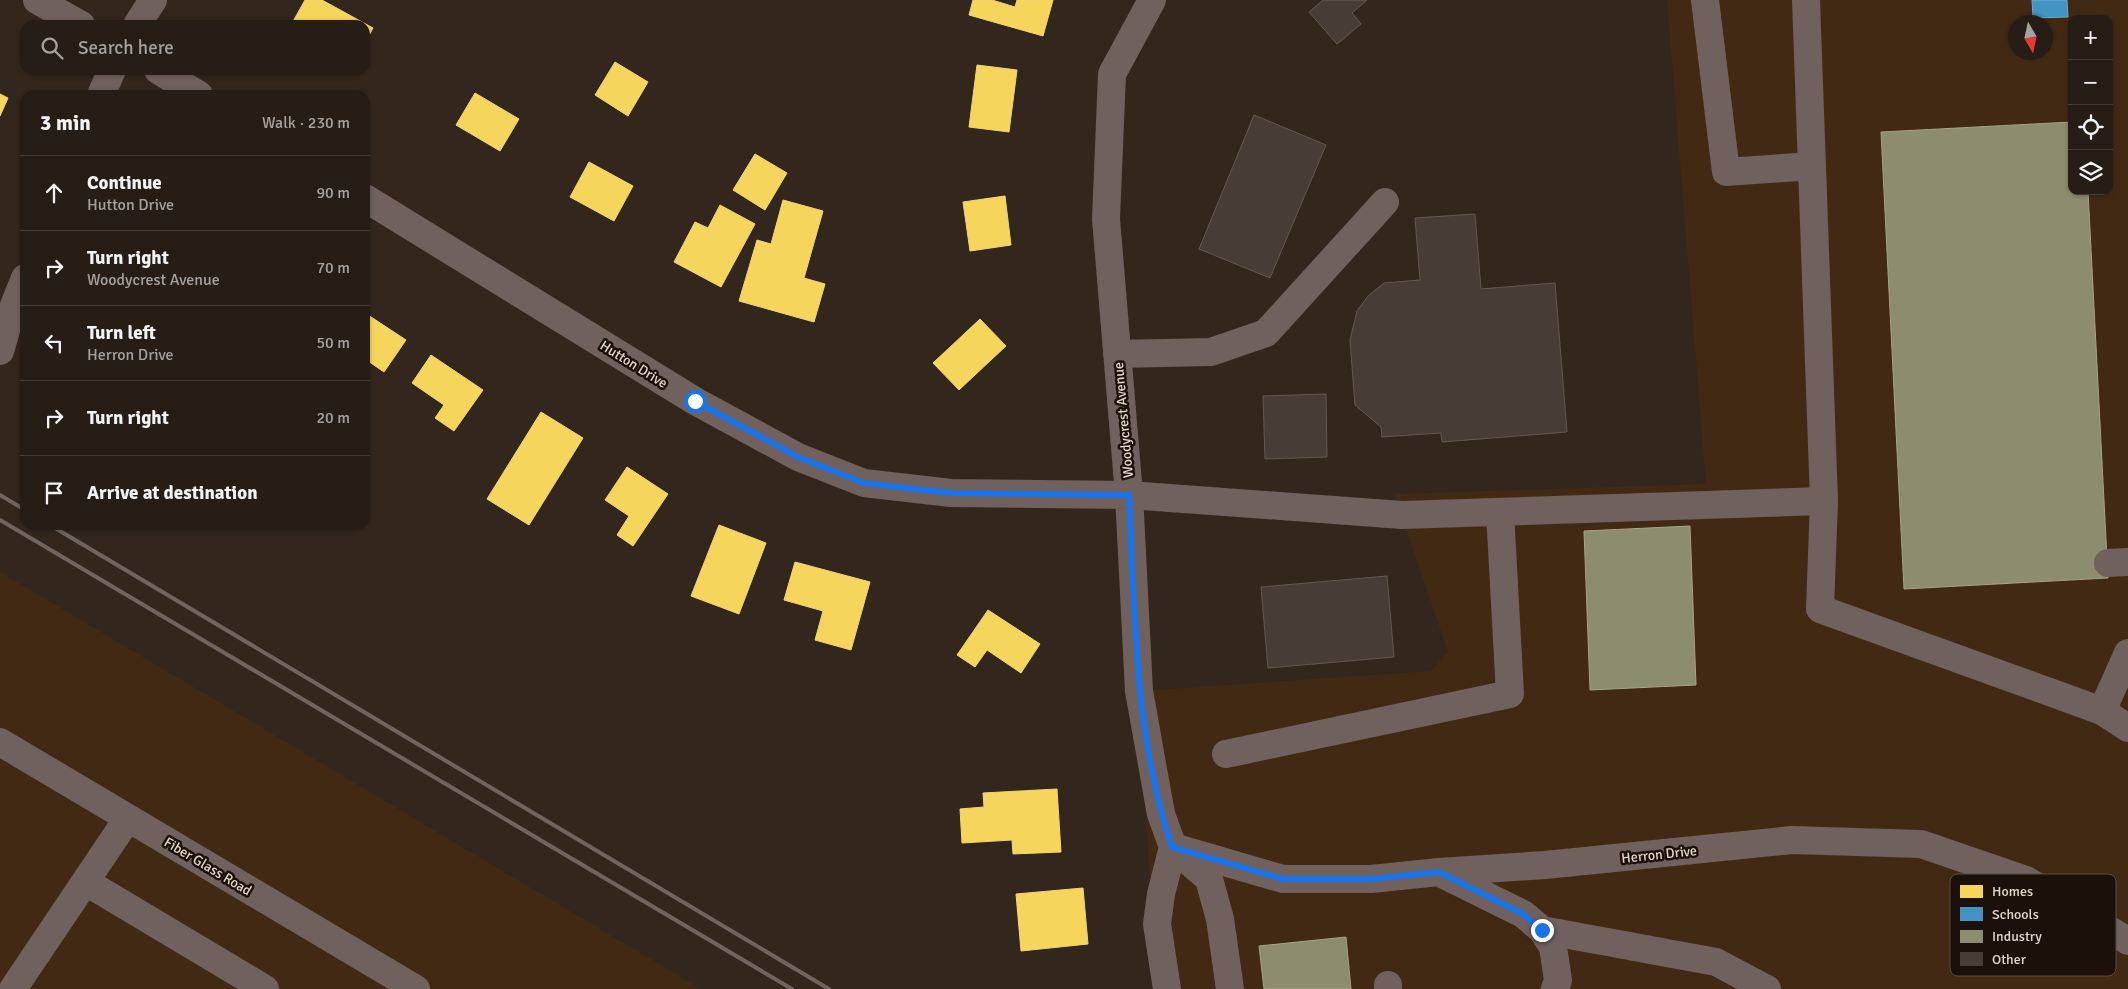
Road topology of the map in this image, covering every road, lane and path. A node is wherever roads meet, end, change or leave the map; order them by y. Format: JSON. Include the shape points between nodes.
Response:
{"nodes":[{"id":1,"x":36,"y":0,"type":"edge"},
{"id":2,"x":153,"y":0,"type":"edge"},
{"id":3,"x":1152,"y":0,"type":"edge"},
{"id":4,"x":1705,"y":0,"type":"edge"},
{"id":5,"x":1806,"y":0,"type":"edge"},
{"id":6,"x":72,"y":20,"type":"edge"},
{"id":7,"x":140,"y":20,"type":"edge"},
{"id":8,"x":110,"y":75,"type":"edge"},
{"id":9,"x":166,"y":75,"type":"edge"},
{"id":10,"x":103,"y":90,"type":"edge"},
{"id":11,"x":191,"y":90,"type":"edge"},
{"id":12,"x":1812,"y":166,"type":"junction"},
{"id":13,"x":370,"y":201,"type":"edge"},
{"id":14,"x":1385,"y":202,"type":"dead end"},
{"id":15,"x":20,"y":290,"type":"edge"},
{"id":16,"x":0,"y":351,"type":"edge"},
{"id":17,"x":1118,"y":354,"type":"junction"},
{"id":18,"x":1129,"y":495,"type":"junction"},
{"id":19,"x":1824,"y":501,"type":"junction"},
{"id":20,"x":1500,"y":512,"type":"junction"},
{"id":21,"x":2128,"y":653,"type":"edge"},
{"id":22,"x":2102,"y":711,"type":"junction"},
{"id":23,"x":2128,"y":728,"type":"edge"},
{"id":24,"x":0,"y":742,"type":"edge"},
{"id":25,"x":1226,"y":754,"type":"dead end"},
{"id":26,"x":128,"y":818,"type":"junction"},
{"id":27,"x":1172,"y":847,"type":"junction"},
{"id":28,"x":1439,"y":872,"type":"junction"},
{"id":29,"x":2008,"y":874,"type":"edge"},
{"id":30,"x":86,"y":882,"type":"junction"},
{"id":31,"x":1542,"y":930,"type":"junction"},
{"id":32,"x":2116,"y":934,"type":"edge"},
{"id":33,"x":2128,"y":941,"type":"edge"},
{"id":34,"x":13,"y":989,"type":"edge"},
{"id":35,"x":265,"y":989,"type":"edge"},
{"id":36,"x":416,"y":989,"type":"edge"},
{"id":37,"x":1167,"y":989,"type":"edge"},
{"id":38,"x":1230,"y":989,"type":"edge"},
{"id":39,"x":1555,"y":989,"type":"edge"},
{"id":40,"x":1767,"y":989,"type":"edge"}],
"edges":[{"from":1,"to":6,"type":"street"},
{"from":2,"to":7,"type":"street"},
{"from":3,"to":17,"type":"street","name":"Woodycrest Avenue","via":[[1112,74],[1106,219]]},
{"from":4,"to":12,"type":"street","via":[[1726,172]]},
{"from":5,"to":12,"type":"street"},
{"from":8,"to":10,"type":"street"},
{"from":9,"to":11,"type":"street"},
{"from":12,"to":19,"type":"street"},
{"from":13,"to":18,"type":"street","name":"Hutton Drive","via":[[695,401],[798,457],[856,480],[951,493]]},
{"from":14,"to":17,"type":"street","via":[[1266,333],[1211,352]]},
{"from":15,"to":16,"type":"street"},
{"from":17,"to":18,"type":"street","name":"Woodycrest Avenue"},
{"from":18,"to":20,"type":"street","name":"Hutton Drive","via":[[1402,515]]},
{"from":18,"to":27,"type":"street","name":"Woodycrest Avenue","via":[[1139,692],[1161,814]]},
{"from":19,"to":20,"type":"street","name":"Hutton Drive"},
{"from":19,"to":22,"type":"street","via":[[1820,609]]},
{"from":20,"to":25,"type":"street","via":[[1510,694]]},
{"from":21,"to":22,"type":"street"},
{"from":22,"to":23,"type":"street"},
{"from":24,"to":26,"type":"street","name":"Fiber Glass Road"},
{"from":26,"to":30,"type":"street"},
{"from":26,"to":36,"type":"street","name":"Fiber Glass Road"},
{"from":27,"to":28,"type":"street","name":"Herron Drive","via":[[1283,879],[1371,879]]},
{"from":27,"to":37,"type":"street","via":[[1157,924]]},
{"from":27,"to":38,"type":"street","via":[[1209,879],[1220,919]]},
{"from":28,"to":29,"type":"street","name":"Herron Drive","via":[[1545,865],[1792,840],[1921,844]]},
{"from":28,"to":31,"type":"street","via":[[1523,914]]},
{"from":30,"to":34,"type":"street"},
{"from":30,"to":35,"type":"street"},
{"from":31,"to":39,"type":"street","via":[[1553,947],[1558,980]]},
{"from":31,"to":40,"type":"street","via":[[1716,962]]},
{"from":32,"to":33,"type":"street","name":"Herron Drive"}]}
